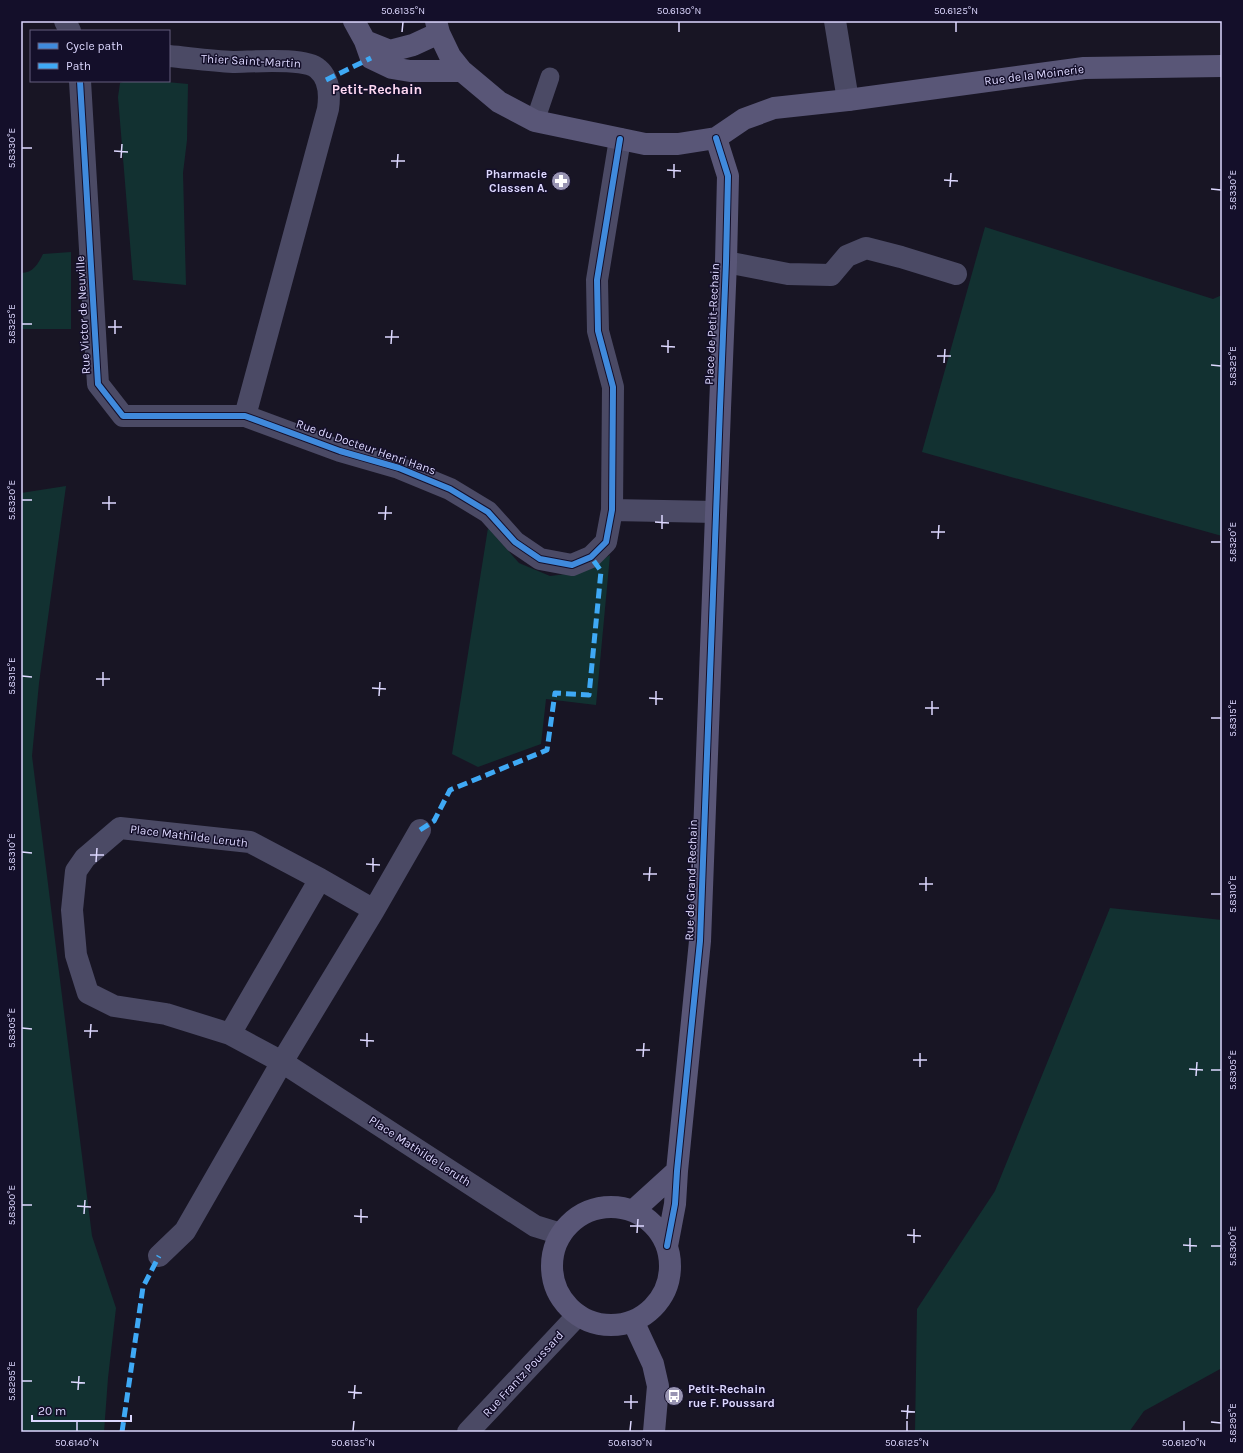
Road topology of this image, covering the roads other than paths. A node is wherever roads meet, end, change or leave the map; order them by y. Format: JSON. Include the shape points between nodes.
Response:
{"nodes":[{"id":1,"x":65,"y":21,"type":"edge"},
{"id":2,"x":354,"y":21,"type":"edge"},
{"id":3,"x":835,"y":21,"type":"edge"},
{"id":4,"x":438,"y":27,"type":"edge"},
{"id":5,"x":70,"y":30,"type":"edge"},
{"id":6,"x":365,"y":41,"type":"junction"},
{"id":7,"x":170,"y":56,"type":"edge"},
{"id":8,"x":1222,"y":66,"type":"edge"},
{"id":9,"x":462,"y":71,"type":"junction"},
{"id":10,"x":550,"y":78,"type":"dead end"},
{"id":11,"x":80,"y":82,"type":"edge"},
{"id":12,"x":848,"y":100,"type":"junction"},
{"id":13,"x":535,"y":121,"type":"junction"},
{"id":14,"x":716,"y":138,"type":"junction"},
{"id":15,"x":620,"y":139,"type":"junction"},
{"id":16,"x":726,"y":262,"type":"junction"},
{"id":17,"x":956,"y":274,"type":"dead end"},
{"id":18,"x":245,"y":416,"type":"junction"},
{"id":19,"x":612,"y":510,"type":"junction"},
{"id":20,"x":716,"y":512,"type":"junction"},
{"id":21,"x":420,"y":830,"type":"dead end"},
{"id":22,"x":320,"y":879,"type":"junction"},
{"id":23,"x":374,"y":910,"type":"junction"},
{"id":24,"x":230,"y":1034,"type":"junction"},
{"id":25,"x":282,"y":1062,"type":"junction"},
{"id":26,"x":677,"y":1171,"type":"junction"},
{"id":27,"x":633,"y":1211,"type":"junction"},
{"id":28,"x":561,"y":1234,"type":"junction"},
{"id":29,"x":667,"y":1246,"type":"junction"},
{"id":30,"x":159,"y":1256,"type":"dead end"},
{"id":31,"x":578,"y":1315,"type":"junction"},
{"id":32,"x":633,"y":1321,"type":"junction"},
{"id":33,"x":468,"y":1432,"type":"edge"},
{"id":34,"x":654,"y":1432,"type":"edge"}],
"edges":[{"from":1,"to":5,"type":"street"},
{"from":2,"to":6,"type":"street"},
{"from":3,"to":12,"type":"street"},
{"from":4,"to":6,"type":"street","via":[[413,45],[390,51]]},
{"from":4,"to":9,"type":"street","via":[[450,56]]},
{"from":6,"to":9,"type":"street","via":[[371,58],[392,68]]},
{"from":7,"to":18,"type":"street","name":"Thier Saint-Martin","via":[[233,62],[281,61],[312,65],[319,69],[326,80],[330,94]]},
{"from":8,"to":12,"type":"street","name":"Rue de la Moinerie","via":[[1084,68]]},
{"from":9,"to":13,"type":"street","via":[[499,102]]},
{"from":10,"to":13,"type":"lane"},
{"from":11,"to":18,"type":"street","name":"Rue Victor de Neuville","via":[[98,384],[123,416]]},
{"from":12,"to":14,"type":"street","name":"Rue de la Moinerie","via":[[774,108],[744,119]]},
{"from":13,"to":15,"type":"street"},
{"from":14,"to":15,"type":"street","via":[[678,144],[645,144]]},
{"from":14,"to":16,"type":"street","name":"Place de Petit-Rechain","via":[[728,176]]},
{"from":15,"to":19,"type":"street","via":[[597,280],[598,331],[614,387]]},
{"from":16,"to":17,"type":"street","name":"Place de Petit-Rechain","via":[[788,274],[831,275],[847,256],[866,248]]},
{"from":16,"to":20,"type":"street","name":"Place de Petit-Rechain"},
{"from":18,"to":19,"type":"street","name":"Rue du Docteur Henri Hans","via":[[340,451],[399,468],[450,489],[488,512],[515,542],[540,559],[572,565],[592,557],[606,542]]},
{"from":19,"to":20,"type":"street"},
{"from":20,"to":26,"type":"street","name":"Rue de Grand-Rechain","via":[[700,941]]},
{"from":21,"to":23,"type":"street"},
{"from":22,"to":23,"type":"street","name":"Place Mathilde Leruth"},
{"from":22,"to":24,"type":"street"},
{"from":22,"to":24,"type":"street","name":"Place Mathilde Leruth","via":[[250,842],[120,828],[85,858],[76,871],[72,910],[76,955],[88,993],[114,1006],[166,1014]]},
{"from":23,"to":25,"type":"street"},
{"from":24,"to":25,"type":"street","name":"Place Mathilde Leruth"},
{"from":25,"to":28,"type":"street","name":"Place Mathilde Leruth","via":[[535,1226]]},
{"from":25,"to":30,"type":"street","via":[[185,1231]]},
{"from":26,"to":27,"type":"street"},
{"from":26,"to":29,"type":"street","name":"Rue de Grand-Rechain","via":[[675,1204]]},
{"from":27,"to":28,"type":"street","via":[[613,1206],[593,1210],[575,1219]]},
{"from":27,"to":29,"type":"street","via":[[648,1219],[659,1231]]},
{"from":28,"to":31,"type":"street","via":[[554,1251],[552,1269],[556,1287],[565,1303]]},
{"from":29,"to":32,"type":"street","via":[[670,1265],[668,1284],[659,1301],[648,1313]]},
{"from":31,"to":32,"type":"street","via":[[591,1322],[605,1325],[620,1325]]},
{"from":31,"to":33,"type":"street","name":"Rue Frantz Poussard"},
{"from":32,"to":34,"type":"street","via":[[653,1364],[658,1386]]}]}
